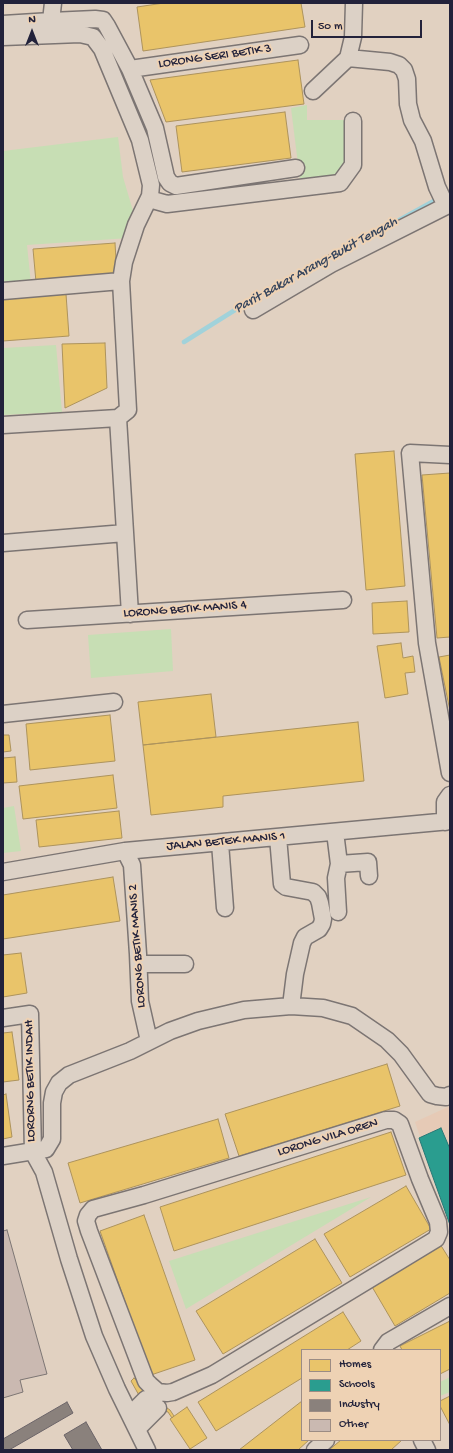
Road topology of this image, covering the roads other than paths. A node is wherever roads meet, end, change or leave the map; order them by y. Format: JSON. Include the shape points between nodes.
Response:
{"nodes":[{"id":1,"x":53,"y":3,"type":"edge"},
{"id":2,"x":354,"y":3,"type":"edge"},
{"id":3,"x":52,"y":21,"type":"junction"},
{"id":4,"x":3,"y":24,"type":"edge"},
{"id":5,"x":3,"y":36,"type":"edge"},
{"id":6,"x":300,"y":46,"type":"dead end"},
{"id":7,"x":348,"y":58,"type":"junction"},
{"id":8,"x":130,"y":69,"type":"junction"},
{"id":9,"x":313,"y":91,"type":"dead end"},
{"id":10,"x":353,"y":121,"type":"dead end"},
{"id":11,"x":296,"y":168,"type":"dead end"},
{"id":12,"x":149,"y":199,"type":"junction"},
{"id":13,"x":444,"y":199,"type":"edge"},
{"id":14,"x":121,"y":281,"type":"junction"},
{"id":15,"x":3,"y":291,"type":"edge"},
{"id":16,"x":253,"y":310,"type":"dead end"},
{"id":17,"x":118,"y":418,"type":"junction"},
{"id":18,"x":3,"y":425,"type":"edge"},
{"id":19,"x":450,"y":455,"type":"edge"},
{"id":20,"x":125,"y":533,"type":"junction"},
{"id":21,"x":3,"y":543,"type":"edge"},
{"id":22,"x":343,"y":600,"type":"dead end"},
{"id":23,"x":130,"y":614,"type":"junction"},
{"id":24,"x":27,"y":620,"type":"dead end"},
{"id":25,"x":114,"y":702,"type":"dead end"},
{"id":26,"x":3,"y":714,"type":"edge"},
{"id":27,"x":450,"y":773,"type":"edge"},
{"id":28,"x":450,"y":795,"type":"edge"},
{"id":29,"x":448,"y":822,"type":"edge"},
{"id":30,"x":335,"y":832,"type":"junction"},
{"id":31,"x":278,"y":837,"type":"junction"},
{"id":32,"x":220,"y":843,"type":"junction"},
{"id":33,"x":125,"y":851,"type":"junction"},
{"id":34,"x":339,"y":864,"type":"junction"},
{"id":35,"x":3,"y":872,"type":"edge"},
{"id":36,"x":369,"y":876,"type":"dead end"},
{"id":37,"x":225,"y":908,"type":"dead end"},
{"id":38,"x":338,"y":912,"type":"dead end"},
{"id":39,"x":139,"y":964,"type":"junction"},
{"id":40,"x":185,"y":964,"type":"dead end"},
{"id":41,"x":292,"y":1006,"type":"junction"},
{"id":42,"x":3,"y":1018,"type":"edge"},
{"id":43,"x":149,"y":1041,"type":"junction"},
{"id":44,"x":450,"y":1095,"type":"edge"},
{"id":45,"x":33,"y":1152,"type":"junction"},
{"id":46,"x":3,"y":1156,"type":"edge"},
{"id":47,"x":450,"y":1306,"type":"edge"},
{"id":48,"x":383,"y":1349,"type":"edge"},
{"id":49,"x":157,"y":1400,"type":"junction"},
{"id":50,"x":133,"y":1422,"type":"junction"},
{"id":51,"x":325,"y":1441,"type":"edge"},
{"id":52,"x":422,"y":1441,"type":"edge"},
{"id":53,"x":147,"y":1450,"type":"edge"},
{"id":54,"x":314,"y":1450,"type":"edge"},
{"id":55,"x":427,"y":1450,"type":"edge"}],
"edges":[{"from":1,"to":3,"type":"street"},
{"from":2,"to":7,"type":"street","via":[[353,37]]},
{"from":3,"to":4,"type":"street"},
{"from":3,"to":8,"type":"street","via":[[103,20]]},
{"from":5,"to":12,"type":"street","via":[[80,34],[93,37],[102,49],[140,140],[151,185]]},
{"from":6,"to":8,"type":"street","name":"LORONG SERI BETIK 3"},
{"from":7,"to":9,"type":"street"},
{"from":7,"to":13,"type":"street","via":[[390,62],[404,70],[412,120],[423,141]]},
{"from":8,"to":11,"type":"street","via":[[154,128],[166,177],[170,183],[176,186]]},
{"from":10,"to":12,"type":"street","via":[[353,165],[340,183],[167,204]]},
{"from":12,"to":14,"type":"street","via":[[129,244]]},
{"from":13,"to":16,"type":"street"},
{"from":14,"to":15,"type":"street"},
{"from":14,"to":17,"type":"street","via":[[128,410]]},
{"from":17,"to":18,"type":"street"},
{"from":17,"to":20,"type":"street"},
{"from":19,"to":27,"type":"street","via":[[410,453],[427,643]]},
{"from":20,"to":21,"type":"street"},
{"from":20,"to":23,"type":"street"},
{"from":22,"to":23,"type":"street","name":"LORONG BETIK MANIS 4"},
{"from":23,"to":24,"type":"street","name":"LORONG BETIK MANIS 4"},
{"from":25,"to":26,"type":"street"},
{"from":28,"to":29,"type":"street","via":[[445,802]]},
{"from":29,"to":30,"type":"street","name":"JALAN BETEK MANIS 1"},
{"from":30,"to":31,"type":"street","name":"JALAN BETEK MANIS 1"},
{"from":30,"to":34,"type":"street"},
{"from":31,"to":32,"type":"street","name":"JALAN BETEK MANIS 1"},
{"from":31,"to":41,"type":"street","via":[[282,884],[313,892],[320,902],[323,918],[319,929],[305,937],[302,943],[295,974]]},
{"from":32,"to":33,"type":"street","name":"JALAN BETEK MANIS 1"},
{"from":32,"to":37,"type":"street"},
{"from":33,"to":35,"type":"street","name":"JALAN BETEK MANIS 1"},
{"from":33,"to":39,"type":"street","name":"LORONG BETIK MANIS 2","via":[[132,865]]},
{"from":34,"to":36,"type":"street","via":[[368,862]]},
{"from":34,"to":38,"type":"street","via":[[336,878]]},
{"from":39,"to":40,"type":"street"},
{"from":39,"to":43,"type":"street","name":"LORONG BETIK MANIS 2","via":[[140,1001]]},
{"from":41,"to":43,"type":"street","via":[[244,1010],[198,1021]]},
{"from":41,"to":44,"type":"street","via":[[323,1008],[352,1016],[387,1040],[401,1054],[430,1094],[446,1097]]},
{"from":42,"to":45,"type":"street","name":"LORORNG BETIK INDAH","via":[[30,1014]]},
{"from":43,"to":45,"type":"street","via":[[68,1075],[59,1083],[52,1103],[52,1140],[46,1149]]},
{"from":45,"to":46,"type":"street"},
{"from":45,"to":50,"type":"street","via":[[44,1172],[94,1336]]},
{"from":47,"to":48,"type":"street","via":[[388,1342]]},
{"from":49,"to":49,"type":"street","name":"LORONG VILA OREN","via":[[146,1381],[89,1231],[86,1221],[92,1210],[386,1120],[394,1120],[400,1124],[438,1222],[439,1232],[436,1239],[212,1375],[167,1393]]},
{"from":49,"to":50,"type":"street","via":[[146,1399]]},
{"from":50,"to":53,"type":"street"},
{"from":51,"to":54,"type":"street"},
{"from":52,"to":55,"type":"street"}]}
